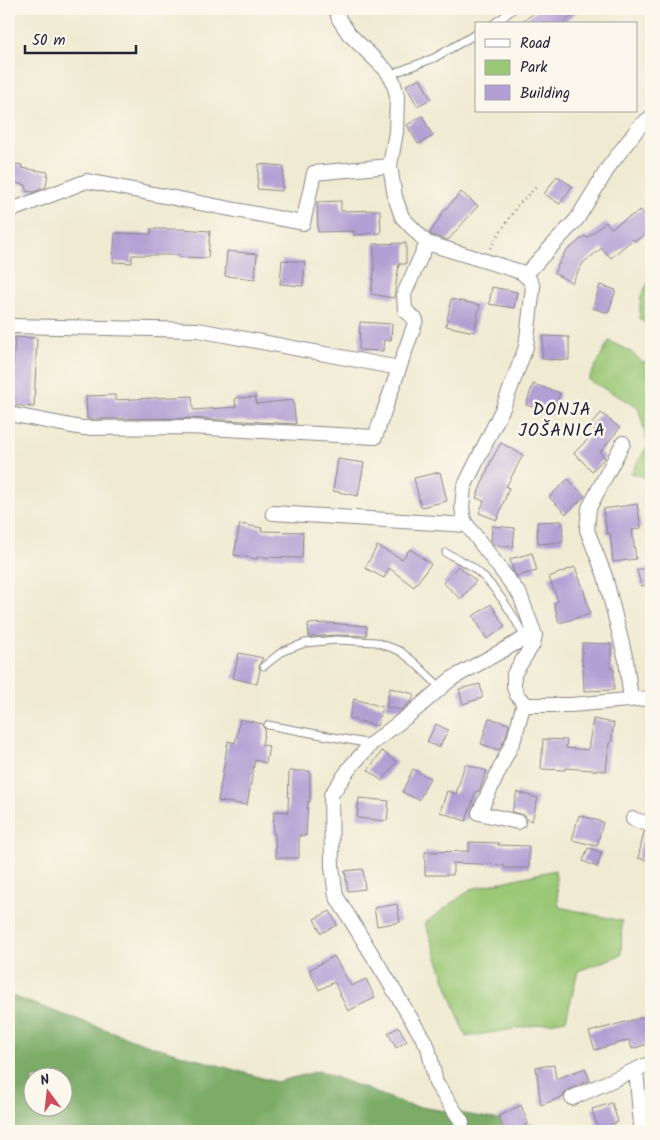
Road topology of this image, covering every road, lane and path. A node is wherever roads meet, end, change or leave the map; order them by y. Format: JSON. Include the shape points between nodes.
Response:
{"nodes":[{"id":1,"x":336,"y":9,"type":"edge"},
{"id":2,"x":513,"y":9,"type":"edge"},
{"id":3,"x":496,"y":22,"type":"edge"},
{"id":4,"x":475,"y":35,"type":"edge"},
{"id":5,"x":389,"y":75,"type":"junction"},
{"id":6,"x":651,"y":117,"type":"edge"},
{"id":7,"x":390,"y":166,"type":"junction"},
{"id":8,"x":536,"y":187,"type":"dead end"},
{"id":9,"x":9,"y":212,"type":"edge"},
{"id":10,"x":426,"y":244,"type":"junction"},
{"id":11,"x":482,"y":260,"type":"junction"},
{"id":12,"x":525,"y":275,"type":"junction"},
{"id":13,"x":13,"y":326,"type":"dead end"},
{"id":14,"x":399,"y":368,"type":"junction"},
{"id":15,"x":9,"y":414,"type":"edge"},
{"id":16,"x":623,"y":444,"type":"dead end"},
{"id":17,"x":273,"y":513,"type":"dead end"},
{"id":18,"x":466,"y":525,"type":"junction"},
{"id":19,"x":446,"y":553,"type":"dead end"},
{"id":20,"x":530,"y":637,"type":"junction"},
{"id":21,"x":264,"y":666,"type":"dead end"},
{"id":22,"x":441,"y":688,"type":"junction"},
{"id":23,"x":651,"y":698,"type":"edge"},
{"id":24,"x":631,"y":700,"type":"junction"},
{"id":25,"x":524,"y":703,"type":"junction"},
{"id":26,"x":268,"y":725,"type":"dead end"},
{"id":27,"x":372,"y":744,"type":"junction"},
{"id":28,"x":634,"y":819,"type":"dead end"},
{"id":29,"x":518,"y":822,"type":"dead end"},
{"id":30,"x":651,"y":825,"type":"edge"},
{"id":31,"x":651,"y":1064,"type":"edge"},
{"id":32,"x":636,"y":1070,"type":"junction"},
{"id":33,"x":572,"y":1098,"type":"dead end"},
{"id":34,"x":462,"y":1122,"type":"dead end"},
{"id":35,"x":644,"y":1131,"type":"edge"}],
"edges":[{"from":1,"to":5,"type":"street","via":[[349,34]]},
{"from":2,"to":3,"type":"lane"},
{"from":4,"to":5,"type":"lane","via":[[434,58]]},
{"from":5,"to":7,"type":"street","via":[[397,96],[396,132]]},
{"from":6,"to":12,"type":"street","via":[[639,127],[610,165],[577,219]]},
{"from":7,"to":9,"type":"street","via":[[314,174],[303,223],[87,181]]},
{"from":7,"to":10,"type":"street","via":[[402,217]]},
{"from":8,"to":11,"type":"path","via":[[517,206]]},
{"from":10,"to":11,"type":"street"},
{"from":10,"to":14,"type":"street","via":[[404,294],[405,310],[416,320]]},
{"from":11,"to":12,"type":"street"},
{"from":12,"to":18,"type":"street","via":[[533,287],[526,347],[504,408],[464,487],[462,507]]},
{"from":13,"to":14,"type":"street","via":[[198,330]]},
{"from":14,"to":15,"type":"street","via":[[375,437],[189,426],[82,428]]},
{"from":16,"to":24,"type":"street","via":[[589,508],[586,530],[605,576],[626,660]]},
{"from":17,"to":18,"type":"street"},
{"from":18,"to":20,"type":"street","via":[[520,595]]},
{"from":19,"to":20,"type":"lane","via":[[483,577]]},
{"from":20,"to":22,"type":"street"},
{"from":20,"to":25,"type":"street","via":[[532,644],[514,674],[514,687]]},
{"from":21,"to":22,"type":"lane","via":[[283,651],[305,643],[336,640],[376,642],[400,651]]},
{"from":22,"to":27,"type":"street"},
{"from":23,"to":24,"type":"street"},
{"from":24,"to":25,"type":"street","via":[[571,705]]},
{"from":25,"to":29,"type":"street","via":[[514,739],[478,813]]},
{"from":26,"to":27,"type":"lane"},
{"from":27,"to":34,"type":"street","via":[[351,766],[331,795],[332,867],[336,896],[428,1047],[436,1083]]},
{"from":28,"to":30,"type":"street"},
{"from":31,"to":32,"type":"street"},
{"from":32,"to":33,"type":"street"},
{"from":32,"to":35,"type":"street"}]}
